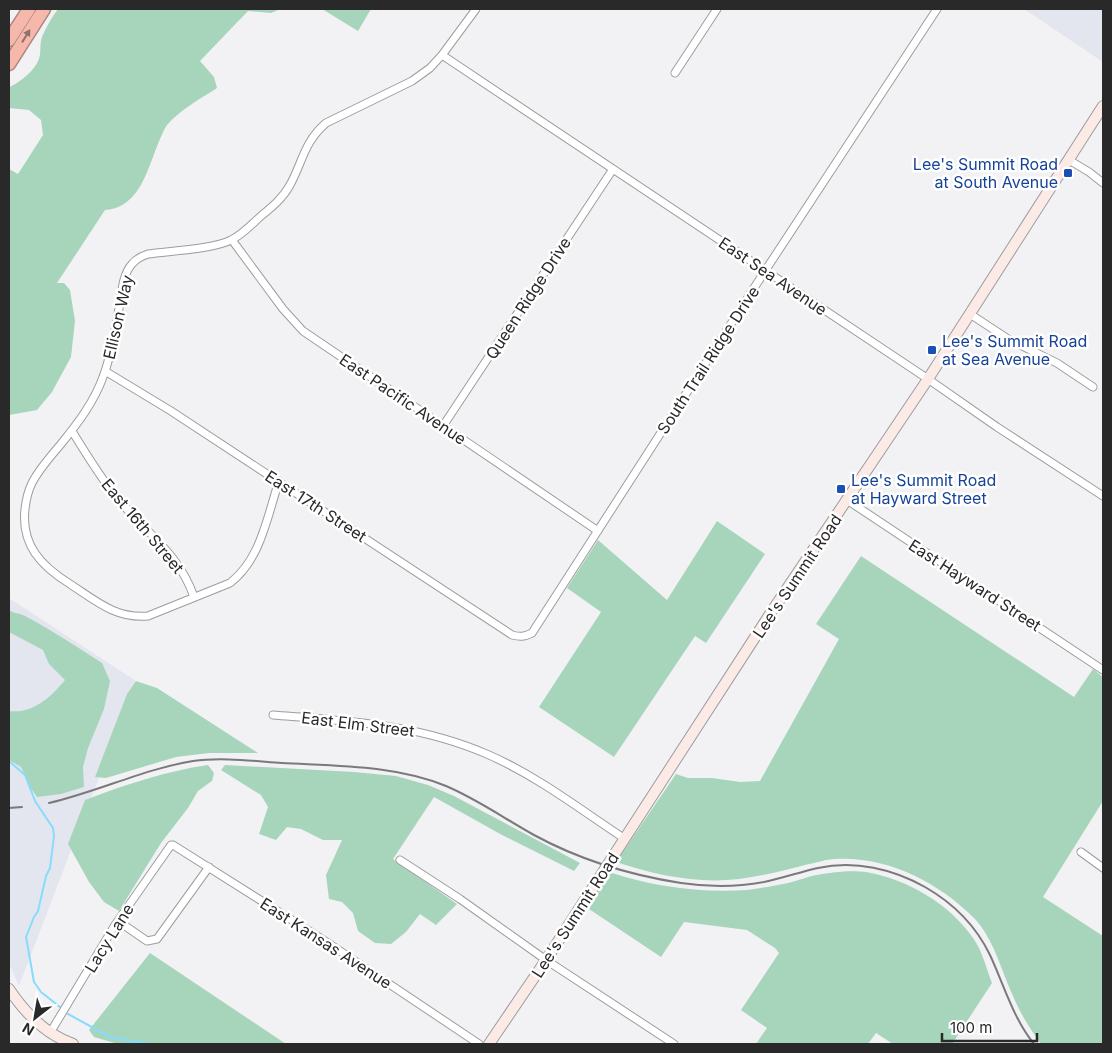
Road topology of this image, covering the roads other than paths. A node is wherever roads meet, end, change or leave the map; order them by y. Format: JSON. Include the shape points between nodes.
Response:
{"nodes":[{"id":1,"x":29,"y":9,"type":"edge"},
{"id":2,"x":44,"y":9,"type":"edge"},
{"id":3,"x":476,"y":9,"type":"edge"},
{"id":4,"x":717,"y":9,"type":"edge"},
{"id":5,"x":937,"y":9,"type":"edge"},
{"id":6,"x":9,"y":40,"type":"edge"},
{"id":7,"x":442,"y":55,"type":"junction"},
{"id":8,"x":9,"y":64,"type":"edge"},
{"id":9,"x":675,"y":73,"type":"dead end"},
{"id":10,"x":1103,"y":106,"type":"edge"},
{"id":11,"x":1069,"y":160,"type":"junction"},
{"id":12,"x":612,"y":169,"type":"junction"},
{"id":13,"x":1103,"y":183,"type":"edge"},
{"id":14,"x":232,"y":240,"type":"junction"},
{"id":15,"x":765,"y":271,"type":"junction"},
{"id":16,"x":970,"y":314,"type":"junction"},
{"id":17,"x":105,"y":371,"type":"junction"},
{"id":18,"x":928,"y":379,"type":"junction"},
{"id":19,"x":1093,"y":387,"type":"dead end"},
{"id":20,"x":443,"y":426,"type":"junction"},
{"id":21,"x":72,"y":431,"type":"junction"},
{"id":22,"x":278,"y":482,"type":"junction"},
{"id":23,"x":1103,"y":496,"type":"edge"},
{"id":24,"x":847,"y":500,"type":"junction"},
{"id":25,"x":598,"y":531,"type":"junction"},
{"id":26,"x":194,"y":597,"type":"junction"},
{"id":27,"x":528,"y":635,"type":"joint"},
{"id":28,"x":1103,"y":670,"type":"edge"},
{"id":29,"x":273,"y":715,"type":"dead end"},
{"id":30,"x":625,"y":839,"type":"junction"},
{"id":31,"x":171,"y":845,"type":"joint"},
{"id":32,"x":1080,"y":852,"type":"dead end"},
{"id":33,"x":400,"y":860,"type":"dead end"},
{"id":34,"x":209,"y":867,"type":"junction"},
{"id":35,"x":1103,"y":868,"type":"edge"},
{"id":36,"x":118,"y":921,"type":"junction"},
{"id":37,"x":546,"y":960,"type":"junction"},
{"id":38,"x":9,"y":989,"type":"edge"},
{"id":39,"x":50,"y":1033,"type":"junction"},
{"id":40,"x":74,"y":1044,"type":"edge"},
{"id":41,"x":479,"y":1044,"type":"edge"},
{"id":42,"x":489,"y":1044,"type":"edge"},
{"id":43,"x":674,"y":1044,"type":"edge"}],
"edges":[{"from":1,"to":6,"type":"highway"},
{"from":8,"to":2,"type":"highway","one_way":true},
{"from":3,"to":7,"type":"street","name":"Ellison Way"},
{"from":4,"to":9,"type":"street"},
{"from":5,"to":15,"type":"street","name":"South Trail Ridge Drive"},
{"from":7,"to":12,"type":"street","name":"East Sea Avenue"},
{"from":7,"to":14,"type":"street","name":"Ellison Way","via":[[412,81],[322,126],[306,146],[283,197]]},
{"from":10,"to":11,"type":"main road","name":"Lee's Summit Road"},
{"from":11,"to":13,"type":"street"},
{"from":11,"to":16,"type":"main road","name":"Lee's Summit Road"},
{"from":12,"to":15,"type":"street","name":"East Sea Avenue"},
{"from":12,"to":20,"type":"street","name":"Queen Ridge Drive"},
{"from":14,"to":17,"type":"street","name":"Ellison Way","via":[[148,254],[131,264],[125,276]]},
{"from":14,"to":20,"type":"street","name":"East Pacific Avenue","via":[[283,309],[304,331]]},
{"from":15,"to":18,"type":"street","name":"East Sea Avenue"},
{"from":15,"to":25,"type":"street","name":"South Trail Ridge Drive"},
{"from":16,"to":18,"type":"main road","name":"Lee's Summit Road"},
{"from":16,"to":19,"type":"street"},
{"from":17,"to":21,"type":"street","name":"Ellison Way","via":[[92,403]]},
{"from":17,"to":22,"type":"street","name":"East 17th Street"},
{"from":18,"to":23,"type":"street","name":"East Sea Avenue"},
{"from":18,"to":24,"type":"main road","name":"Lee's Summit Road"},
{"from":20,"to":25,"type":"street","name":"East Pacific Avenue"},
{"from":21,"to":26,"type":"street","name":"East 16th Street","via":[[117,499],[175,559]]},
{"from":21,"to":26,"type":"street","name":"Ellison Way","via":[[38,472],[27,495],[24,526],[37,558],[107,608],[122,615],[148,616]]},
{"from":22,"to":26,"type":"street","via":[[257,549],[248,565],[230,583]]},
{"from":22,"to":27,"type":"street","name":"East 17th Street","via":[[512,635]]},
{"from":24,"to":28,"type":"street","name":"East Hayward Street"},
{"from":24,"to":30,"type":"main road","name":"Lee's Summit Road"},
{"from":25,"to":27,"type":"street","name":"South Trail Ridge Drive"},
{"from":29,"to":30,"type":"street","name":"East Elm Street","via":[[373,723],[450,740],[520,770]]},
{"from":30,"to":37,"type":"main road","name":"Lee's Summit Road"},
{"from":31,"to":34,"type":"street","name":"East Kansas Avenue"},
{"from":31,"to":36,"type":"street","name":"Lacy Lane"},
{"from":32,"to":35,"type":"street"},
{"from":33,"to":37,"type":"street"},
{"from":34,"to":36,"type":"street","via":[[157,939],[147,941]]},
{"from":34,"to":41,"type":"street","name":"East Kansas Avenue"},
{"from":36,"to":39,"type":"street","name":"Lacy Lane"},
{"from":37,"to":42,"type":"main road","name":"Lee's Summit Road"},
{"from":37,"to":43,"type":"street"},
{"from":38,"to":39,"type":"main road","via":[[30,1017]]},
{"from":39,"to":40,"type":"main road"}]}
